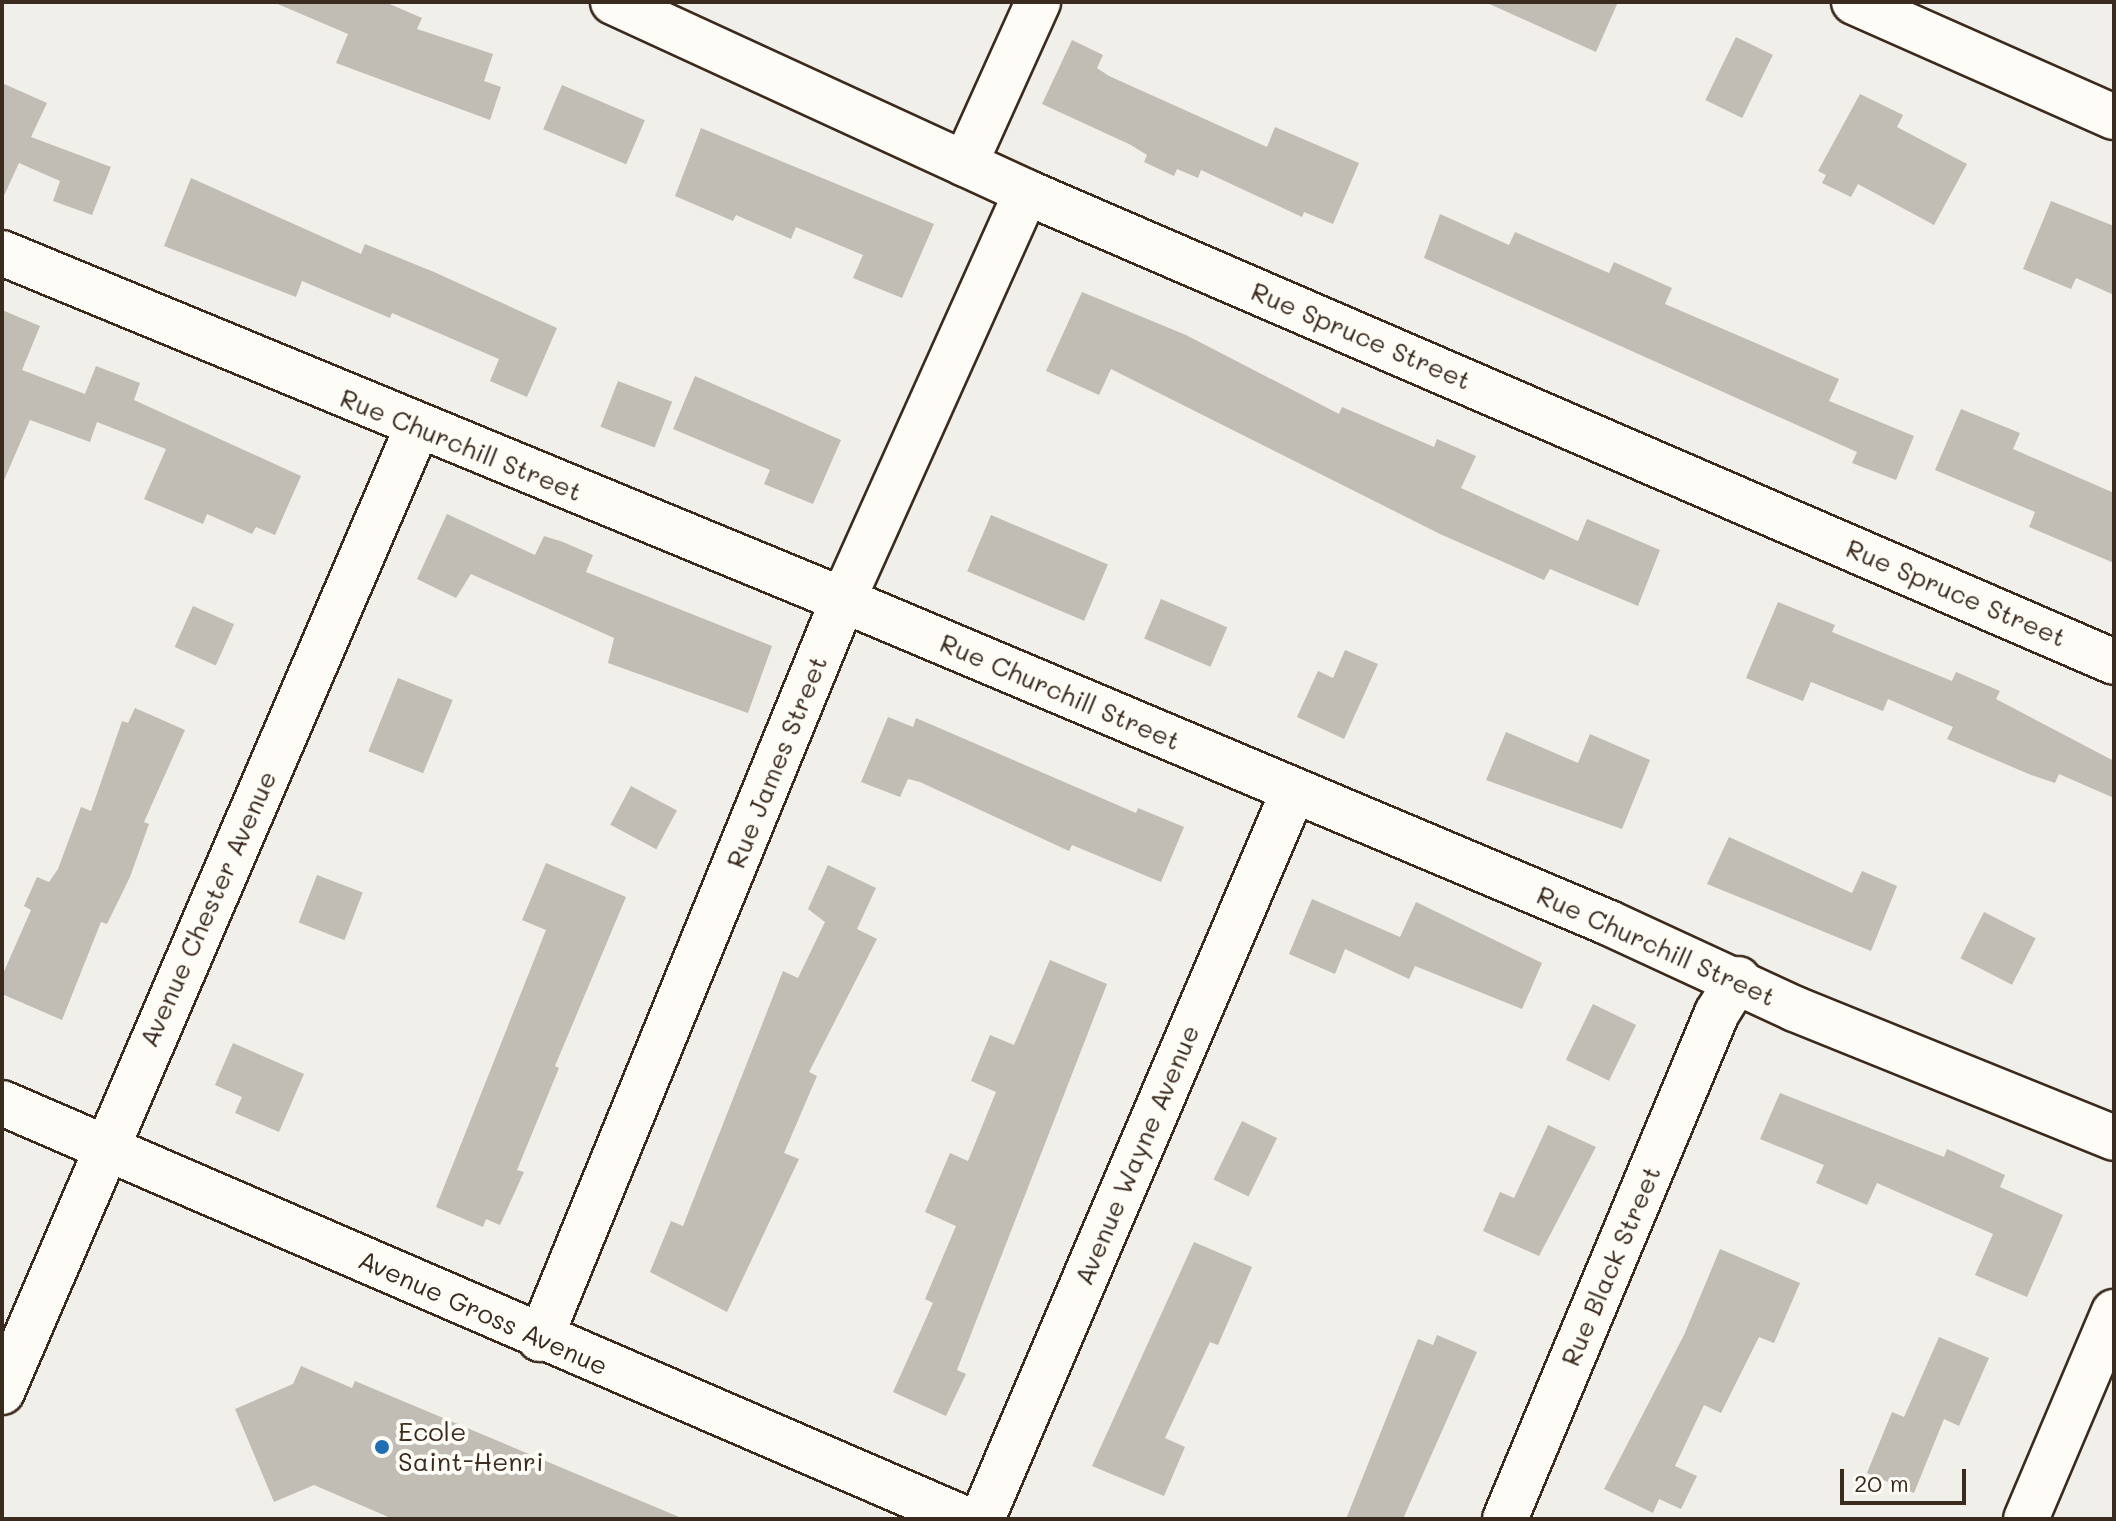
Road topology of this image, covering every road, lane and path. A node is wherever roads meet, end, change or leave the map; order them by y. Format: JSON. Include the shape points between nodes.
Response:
{"nodes":[{"id":1,"x":613,"y":2,"type":"edge"},
{"id":2,"x":1038,"y":2,"type":"edge"},
{"id":3,"x":1854,"y":2,"type":"edge"},
{"id":4,"x":2114,"y":117,"type":"edge"},
{"id":5,"x":965,"y":164,"type":"junction"},
{"id":6,"x":1026,"y":192,"type":"junction"},
{"id":7,"x":2,"y":253,"type":"edge"},
{"id":8,"x":417,"y":428,"type":"junction"},
{"id":9,"x":843,"y":600,"type":"junction"},
{"id":10,"x":2114,"y":662,"type":"edge"},
{"id":11,"x":1293,"y":792,"type":"junction"},
{"id":12,"x":1727,"y":996,"type":"junction"},
{"id":13,"x":2,"y":1103,"type":"edge"},
{"id":14,"x":2114,"y":1138,"type":"edge"},
{"id":15,"x":105,"y":1146,"type":"junction"},
{"id":16,"x":2114,"y":1312,"type":"edge"},
{"id":17,"x":540,"y":1339,"type":"junction"},
{"id":18,"x":2,"y":1392,"type":"edge"},
{"id":19,"x":965,"y":1519,"type":"edge"},
{"id":20,"x":982,"y":1519,"type":"edge"},
{"id":21,"x":1505,"y":1519,"type":"edge"},
{"id":22,"x":2026,"y":1519,"type":"edge"}],
"edges":[{"from":1,"to":5,"type":"street","name":"Rue Spruce Street"},
{"from":2,"to":5,"type":"street"},
{"from":3,"to":4,"type":"street"},
{"from":5,"to":6,"type":"street","name":"Rue Spruce Street"},
{"from":6,"to":9,"type":"street","name":"Rue James Street"},
{"from":6,"to":10,"type":"street","name":"Rue Spruce Street"},
{"from":7,"to":8,"type":"street","name":"Rue Churchill Street"},
{"from":8,"to":9,"type":"street","name":"Rue Churchill Street"},
{"from":8,"to":15,"type":"street","name":"Avenue Chester Avenue"},
{"from":9,"to":11,"type":"street","name":"Rue Churchill Street"},
{"from":9,"to":17,"type":"street","name":"Rue James Street"},
{"from":11,"to":12,"type":"street","name":"Rue Churchill Street"},
{"from":11,"to":20,"type":"street","name":"Avenue Wayne Avenue"},
{"from":12,"to":14,"type":"street","name":"Rue Churchill Street","via":[[1795,1009]]},
{"from":12,"to":21,"type":"street","name":"Rue Black Street"},
{"from":13,"to":15,"type":"street","name":"Avenue Gross Avenue"},
{"from":15,"to":17,"type":"street","name":"Avenue Gross Avenue"},
{"from":15,"to":18,"type":"street","name":"Avenue Chester Avenue"},
{"from":16,"to":22,"type":"street"},
{"from":17,"to":19,"type":"street","name":"Avenue Gross Avenue"}]}
